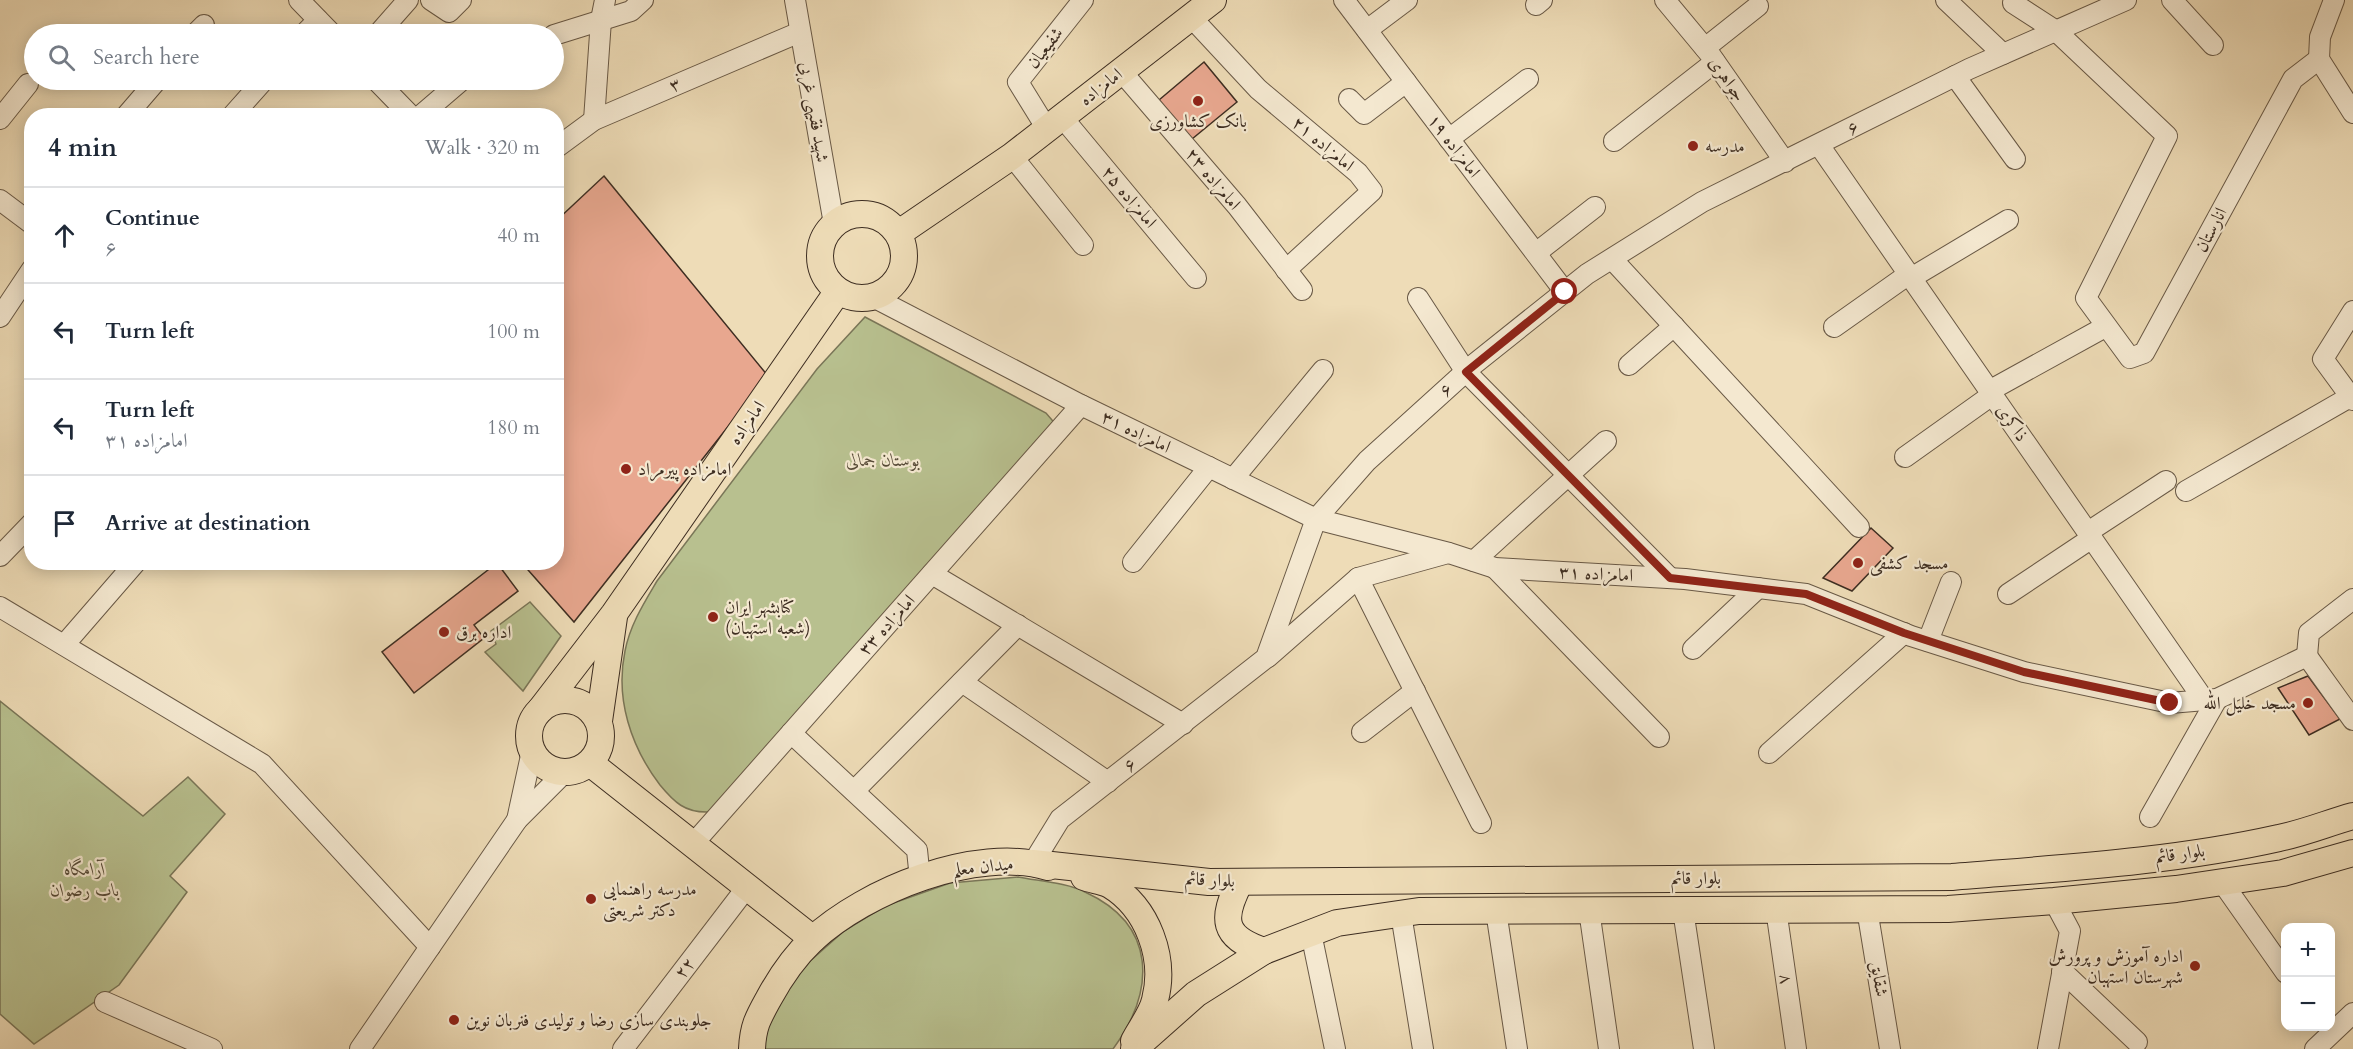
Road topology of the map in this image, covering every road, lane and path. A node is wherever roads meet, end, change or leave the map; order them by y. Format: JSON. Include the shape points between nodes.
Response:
{"nodes":[{"id":1,"x":298,"y":0,"type":"edge"},
{"id":2,"x":408,"y":0,"type":"edge"},
{"id":3,"x":431,"y":0,"type":"edge"},
{"id":4,"x":461,"y":0,"type":"edge"},
{"id":5,"x":605,"y":0,"type":"edge"},
{"id":6,"x":643,"y":0,"type":"edge"},
{"id":7,"x":795,"y":0,"type":"edge"},
{"id":8,"x":1213,"y":0,"type":"edge"},
{"id":9,"x":1344,"y":0,"type":"edge"},
{"id":10,"x":1407,"y":0,"type":"edge"},
{"id":11,"x":1665,"y":0,"type":"edge"},
{"id":12,"x":1946,"y":0,"type":"edge"},
{"id":13,"x":2016,"y":0,"type":"edge"},
{"id":14,"x":2126,"y":0,"type":"edge"},
{"id":15,"x":2172,"y":0,"type":"edge"},
{"id":16,"x":2334,"y":0,"type":"edge"},
{"id":17,"x":1080,"y":1,"type":"edge"},
{"id":18,"x":1758,"y":6,"type":"dead end"},
{"id":19,"x":1191,"y":17,"type":"junction"},
{"id":20,"x":318,"y":20,"type":"junction"},
{"id":21,"x":601,"y":20,"type":"junction"},
{"id":22,"x":314,"y":24,"type":"edge"},
{"id":23,"x":322,"y":24,"type":"edge"},
{"id":24,"x":387,"y":24,"type":"edge"},
{"id":25,"x":1367,"y":30,"type":"junction"},
{"id":26,"x":2056,"y":30,"type":"junction"},
{"id":27,"x":564,"y":31,"type":"edge"},
{"id":28,"x":800,"y":32,"type":"junction"},
{"id":29,"x":2213,"y":45,"type":"dead end"},
{"id":30,"x":2003,"y":54,"type":"junction"},
{"id":31,"x":1710,"y":55,"type":"junction"},
{"id":32,"x":2319,"y":59,"type":"junction"},
{"id":33,"x":1121,"y":71,"type":"junction"},
{"id":34,"x":1955,"y":76,"type":"junction"},
{"id":35,"x":1528,"y":79,"type":"dead end"},
{"id":36,"x":1406,"y":82,"type":"junction"},
{"id":37,"x":24,"y":89,"type":"edge"},
{"id":38,"x":148,"y":90,"type":"edge"},
{"id":39,"x":255,"y":90,"type":"edge"},
{"id":40,"x":386,"y":90,"type":"edge"},
{"id":41,"x":450,"y":90,"type":"edge"},
{"id":42,"x":1349,"y":99,"type":"dead end"},
{"id":43,"x":133,"y":108,"type":"edge"},
{"id":44,"x":239,"y":108,"type":"edge"},
{"id":45,"x":403,"y":108,"type":"edge"},
{"id":46,"x":429,"y":108,"type":"edge"},
{"id":47,"x":2353,"y":113,"type":"edge"},
{"id":48,"x":0,"y":119,"type":"edge"},
{"id":49,"x":594,"y":120,"type":"junction"},
{"id":50,"x":1055,"y":123,"type":"junction"},
{"id":51,"x":1449,"y":139,"type":"junction"},
{"id":52,"x":1614,"y":141,"type":"dead end"},
{"id":53,"x":564,"y":142,"type":"edge"},
{"id":54,"x":1819,"y":146,"type":"junction"},
{"id":55,"x":1011,"y":156,"type":"junction"},
{"id":56,"x":2015,"y":159,"type":"dead end"},
{"id":57,"x":1785,"y":162,"type":"junction"},
{"id":58,"x":0,"y":200,"type":"edge"},
{"id":59,"x":1595,"y":207,"type":"dead end"},
{"id":60,"x":24,"y":219,"type":"edge"},
{"id":61,"x":2008,"y":220,"type":"dead end"},
{"id":62,"x":834,"y":224,"type":"junction"},
{"id":63,"x":899,"y":233,"type":"junction"},
{"id":64,"x":1083,"y":245,"type":"dead end"},
{"id":65,"x":1536,"y":253,"type":"junction"},
{"id":66,"x":1612,"y":259,"type":"junction"},
{"id":67,"x":1286,"y":270,"type":"junction"},
{"id":68,"x":1910,"y":276,"type":"junction"},
{"id":69,"x":1196,"y":278,"type":"dead end"},
{"id":70,"x":24,"y":281,"type":"edge"},
{"id":71,"x":1302,"y":290,"type":"dead end"},
{"id":72,"x":838,"y":291,"type":"junction"},
{"id":73,"x":1565,"y":292,"type":"junction"},
{"id":74,"x":873,"y":297,"type":"junction"},
{"id":75,"x":1418,"y":297,"type":"dead end"},
{"id":76,"x":2353,"y":311,"type":"edge"},
{"id":77,"x":0,"y":317,"type":"edge"},
{"id":78,"x":2102,"y":323,"type":"junction"},
{"id":79,"x":1674,"y":326,"type":"junction"},
{"id":80,"x":1834,"y":327,"type":"dead end"},
{"id":81,"x":1629,"y":365,"type":"dead end"},
{"id":82,"x":1323,"y":369,"type":"dead end"},
{"id":83,"x":1466,"y":372,"type":"junction"},
{"id":84,"x":1991,"y":393,"type":"junction"},
{"id":85,"x":2352,"y":399,"type":"edge"},
{"id":86,"x":1081,"y":405,"type":"junction"},
{"id":87,"x":1606,"y":441,"type":"dead end"},
{"id":88,"x":1905,"y":457,"type":"dead end"},
{"id":89,"x":1209,"y":467,"type":"junction"},
{"id":90,"x":1567,"y":474,"type":"junction"},
{"id":91,"x":1233,"y":479,"type":"junction"},
{"id":92,"x":2166,"y":482,"type":"dead end"},
{"id":93,"x":2186,"y":491,"type":"dead end"},
{"id":94,"x":1316,"y":519,"type":"junction"},
{"id":95,"x":1859,"y":527,"type":"dead end"},
{"id":96,"x":24,"y":531,"type":"edge"},
{"id":97,"x":2090,"y":535,"type":"junction"},
{"id":98,"x":1449,"y":553,"type":"junction"},
{"id":99,"x":0,"y":556,"type":"edge"},
{"id":100,"x":1474,"y":561,"type":"junction"},
{"id":101,"x":1132,"y":562,"type":"dead end"},
{"id":102,"x":1495,"y":568,"type":"junction"},
{"id":103,"x":129,"y":570,"type":"edge"},
{"id":104,"x":932,"y":574,"type":"junction"},
{"id":105,"x":1358,"y":578,"type":"junction"},
{"id":106,"x":1670,"y":578,"type":"junction"},
{"id":107,"x":1951,"y":582,"type":"dead end"},
{"id":108,"x":1758,"y":588,"type":"junction"},
{"id":109,"x":2008,"y":594,"type":"dead end"},
{"id":110,"x":2353,"y":598,"type":"edge"},
{"id":111,"x":0,"y":607,"type":"edge"},
{"id":112,"x":614,"y":614,"type":"junction"},
{"id":113,"x":1018,"y":625,"type":"junction"},
{"id":114,"x":1904,"y":633,"type":"junction"},
{"id":115,"x":1928,"y":641,"type":"junction"},
{"id":116,"x":64,"y":645,"type":"junction"},
{"id":117,"x":1693,"y":649,"type":"dead end"},
{"id":118,"x":2307,"y":656,"type":"junction"},
{"id":119,"x":1266,"y":658,"type":"junction"},
{"id":120,"x":962,"y":681,"type":"junction"},
{"id":121,"x":1415,"y":691,"type":"junction"},
{"id":122,"x":2210,"y":699,"type":"junction"},
{"id":123,"x":541,"y":709,"type":"junction"},
{"id":124,"x":2353,"y":720,"type":"edge"},
{"id":125,"x":599,"y":721,"type":"junction"},
{"id":126,"x":1183,"y":724,"type":"junction"},
{"id":127,"x":1362,"y":732,"type":"dead end"},
{"id":128,"x":791,"y":733,"type":"junction"},
{"id":129,"x":1659,"y":737,"type":"dead end"},
{"id":130,"x":532,"y":751,"type":"junction"},
{"id":131,"x":1770,"y":753,"type":"dead end"},
{"id":132,"x":590,"y":763,"type":"junction"},
{"id":133,"x":565,"y":772,"type":"junction"},
{"id":134,"x":1108,"y":782,"type":"junction"},
{"id":135,"x":854,"y":791,"type":"junction"},
{"id":136,"x":2353,"y":816,"type":"edge"},
{"id":137,"x":2150,"y":817,"type":"dead end"},
{"id":138,"x":517,"y":820,"type":"junction"},
{"id":139,"x":1481,"y":823,"type":"dead end"},
{"id":140,"x":693,"y":844,"type":"junction"},
{"id":141,"x":2353,"y":853,"type":"edge"},
{"id":142,"x":1033,"y":863,"type":"junction"},
{"id":143,"x":920,"y":879,"type":"junction"},
{"id":144,"x":1240,"y":882,"type":"junction"},
{"id":145,"x":2222,"y":882,"type":"junction"},
{"id":146,"x":747,"y":888,"type":"junction"},
{"id":147,"x":2054,"y":901,"type":"junction"},
{"id":148,"x":1776,"y":909,"type":"junction"},
{"id":149,"x":1867,"y":909,"type":"junction"},
{"id":150,"x":1589,"y":910,"type":"junction"},
{"id":151,"x":1683,"y":910,"type":"junction"},
{"id":152,"x":1496,"y":911,"type":"junction"},
{"id":153,"x":1401,"y":914,"type":"junction"},
{"id":154,"x":1311,"y":933,"type":"junction"},
{"id":155,"x":813,"y":939,"type":"junction"},
{"id":156,"x":430,"y":947,"type":"junction"},
{"id":157,"x":1264,"y":951,"type":"junction"},
{"id":158,"x":2281,"y":966,"type":"edge"},
{"id":159,"x":2062,"y":971,"type":"junction"},
{"id":160,"x":105,"y":1002,"type":"dead end"},
{"id":161,"x":2353,"y":1013,"type":"edge"},
{"id":162,"x":752,"y":1039,"type":"edge"},
{"id":163,"x":2137,"y":1042,"type":"dead end"},
{"id":164,"x":212,"y":1049,"type":"edge"},
{"id":165,"x":360,"y":1049,"type":"edge"},
{"id":166,"x":623,"y":1049,"type":"edge"},
{"id":167,"x":734,"y":1049,"type":"edge"},
{"id":168,"x":1130,"y":1049,"type":"edge"},
{"id":169,"x":1134,"y":1049,"type":"edge"},
{"id":170,"x":1335,"y":1049,"type":"edge"},
{"id":171,"x":1423,"y":1049,"type":"edge"},
{"id":172,"x":1517,"y":1049,"type":"edge"},
{"id":173,"x":1609,"y":1049,"type":"edge"},
{"id":174,"x":1704,"y":1049,"type":"edge"},
{"id":175,"x":1796,"y":1049,"type":"edge"},
{"id":176,"x":1890,"y":1049,"type":"edge"},
{"id":177,"x":2048,"y":1049,"type":"edge"},
{"id":178,"x":2315,"y":1049,"type":"edge"}],
"edges":[{"from":1,"to":20,"type":"street"},
{"from":2,"to":24,"type":"street"},
{"from":3,"to":4,"type":"street","via":[[449,12]]},
{"from":5,"to":21,"type":"street"},
{"from":6,"to":21,"type":"street","via":[[631,11]]},
{"from":7,"to":28,"type":"street","name":"شهید فقیهی غربی"},
{"from":8,"to":19,"type":"main road","name":"امامزاده"},
{"from":9,"to":25,"type":"street","name":"امامزاده ۱۹"},
{"from":10,"to":25,"type":"street"},
{"from":11,"to":31,"type":"street","name":"جواهری"},
{"from":12,"to":30,"type":"street"},
{"from":13,"to":26,"type":"street","via":[[2013,3]]},
{"from":14,"to":26,"type":"street","name":"۶"},
{"from":15,"to":29,"type":"street"},
{"from":16,"to":32,"type":"street","via":[[2320,37]]},
{"from":17,"to":50,"type":"street","name":"شفیعیان","via":[[1018,81]]},
{"from":18,"to":31,"type":"street"},
{"from":19,"to":33,"type":"main road","name":"امامزاده"},
{"from":19,"to":67,"type":"street","name":"امامزاده ۲۱","via":[[1258,89],[1358,173],[1372,191]]},
{"from":20,"to":22,"type":"street"},
{"from":20,"to":23,"type":"street"},
{"from":21,"to":27,"type":"street"},
{"from":21,"to":49,"type":"street"},
{"from":25,"to":36,"type":"street","name":"امامزاده ۱۹"},
{"from":26,"to":30,"type":"street","name":"۶"},
{"from":26,"to":78,"type":"street","via":[[2167,136],[2086,298]]},
{"from":28,"to":49,"type":"street","name":"۳"},
{"from":28,"to":62,"type":"street","name":"شهید فقیهی غربی"},
{"from":30,"to":34,"type":"street","name":"۶"},
{"from":31,"to":52,"type":"street"},
{"from":31,"to":57,"type":"street","name":"جواهری"},
{"from":32,"to":47,"type":"street"},
{"from":32,"to":78,"type":"street","name":"انارستان","via":[[2293,79],[2144,353],[2130,358]]},
{"from":33,"to":50,"type":"main road","name":"امامزاده"},
{"from":33,"to":67,"type":"street","name":"امامزاده ۲۳","via":[[1237,206]]},
{"from":34,"to":54,"type":"street","name":"۶"},
{"from":34,"to":56,"type":"street"},
{"from":35,"to":51,"type":"street"},
{"from":36,"to":42,"type":"street","via":[[1364,114]]},
{"from":36,"to":51,"type":"street","name":"امامزاده ۱۹"},
{"from":37,"to":48,"type":"street"},
{"from":38,"to":43,"type":"street"},
{"from":39,"to":44,"type":"street"},
{"from":40,"to":45,"type":"street"},
{"from":41,"to":46,"type":"street"},
{"from":49,"to":53,"type":"street","name":"۳"},
{"from":50,"to":55,"type":"main road","name":"امامزاده"},
{"from":50,"to":69,"type":"street","name":"امامزاده ۲۵"},
{"from":51,"to":65,"type":"street","name":"امامزاده ۱۹"},
{"from":54,"to":57,"type":"street","name":"۶"},
{"from":54,"to":68,"type":"street","name":"ذاکری"},
{"from":55,"to":63,"type":"main road","name":"امامزاده"},
{"from":55,"to":64,"type":"street"},
{"from":57,"to":66,"type":"street","name":"۶","via":[[1702,202]]},
{"from":58,"to":60,"type":"street"},
{"from":59,"to":65,"type":"street"},
{"from":61,"to":68,"type":"street"},
{"from":62,"to":63,"type":"main road","via":[[856,213],[869,213],[891,224]]},
{"from":62,"to":72,"type":"main road","via":[[821,244],[820,256],[827,280]]},
{"from":63,"to":74,"type":"main road","via":[[904,245],[902,272],[885,292]]},
{"from":65,"to":73,"type":"street","name":"امامزاده ۱۹"},
{"from":66,"to":73,"type":"street","name":"۶"},
{"from":66,"to":79,"type":"street"},
{"from":67,"to":71,"type":"street","name":"امامزاده ۲۳"},
{"from":68,"to":80,"type":"street"},
{"from":68,"to":84,"type":"street","name":"ذاکری"},
{"from":70,"to":77,"type":"street"},
{"from":72,"to":74,"type":"main road","via":[[855,298]]},
{"from":72,"to":112,"type":"main road","name":"امامزاده"},
{"from":73,"to":83,"type":"street","name":"۶"},
{"from":74,"to":86,"type":"street","name":"امامزاده ۳۱"},
{"from":75,"to":83,"type":"street"},
{"from":76,"to":85,"type":"street","via":[[2323,359]]},
{"from":78,"to":84,"type":"street"},
{"from":79,"to":81,"type":"street"},
{"from":79,"to":95,"type":"street"},
{"from":82,"to":91,"type":"street"},
{"from":83,"to":90,"type":"street"},
{"from":83,"to":94,"type":"street","name":"۶","via":[[1367,461]]},
{"from":84,"to":88,"type":"street"},
{"from":84,"to":97,"type":"street","name":"ذاکری"},
{"from":85,"to":93,"type":"street"},
{"from":86,"to":89,"type":"street","name":"امامزاده ۳۱"},
{"from":86,"to":104,"type":"street","name":"امامزاده ۳۳"},
{"from":87,"to":90,"type":"street"},
{"from":89,"to":91,"type":"street","name":"امامزاده ۳۱"},
{"from":89,"to":101,"type":"street"},
{"from":90,"to":100,"type":"street"},
{"from":90,"to":106,"type":"street"},
{"from":91,"to":94,"type":"street","name":"امامزاده ۳۱"},
{"from":92,"to":97,"type":"street"},
{"from":94,"to":98,"type":"street","name":"امامزاده ۳۱"},
{"from":94,"to":119,"type":"street","name":"۶"},
{"from":96,"to":99,"type":"street"},
{"from":97,"to":109,"type":"street"},
{"from":97,"to":122,"type":"street","name":"ذاکری"},
{"from":98,"to":100,"type":"street","name":"امامزاده ۳۱"},
{"from":98,"to":105,"type":"street"},
{"from":100,"to":102,"type":"street","name":"امامزاده ۳۱"},
{"from":102,"to":106,"type":"street","name":"امامزاده ۳۱"},
{"from":102,"to":129,"type":"street"},
{"from":103,"to":116,"type":"street"},
{"from":104,"to":113,"type":"street"},
{"from":104,"to":128,"type":"street","name":"امامزاده ۳۳"},
{"from":105,"to":119,"type":"street"},
{"from":105,"to":121,"type":"street"},
{"from":106,"to":108,"type":"street","name":"امامزاده ۳۱"},
{"from":107,"to":115,"type":"street"},
{"from":108,"to":114,"type":"street","name":"امامزاده ۳۱","via":[[1806,594]]},
{"from":108,"to":117,"type":"street"},
{"from":110,"to":118,"type":"street","via":[[2309,633]]},
{"from":111,"to":116,"type":"street"},
{"from":112,"to":123,"type":"main road","name":"امامزاده"},
{"from":112,"to":125,"type":"main road"},
{"from":113,"to":120,"type":"street"},
{"from":113,"to":126,"type":"street"},
{"from":114,"to":115,"type":"street","name":"امامزاده ۳۱"},
{"from":114,"to":131,"type":"street"},
{"from":115,"to":122,"type":"street","name":"امامزاده ۳۱","via":[[2024,672],[2170,703]]},
{"from":116,"to":156,"type":"street","via":[[262,764]]},
{"from":118,"to":122,"type":"street","name":"امامزاده ۳۱"},
{"from":118,"to":124,"type":"street"},
{"from":119,"to":126,"type":"street","name":"۶"},
{"from":120,"to":134,"type":"street"},
{"from":120,"to":135,"type":"street"},
{"from":121,"to":127,"type":"street"},
{"from":121,"to":139,"type":"street"},
{"from":122,"to":137,"type":"street"},
{"from":123,"to":125,"type":"main road","via":[[551,703],[573,700],[584,704]]},
{"from":123,"to":130,"type":"main road","via":[[530,728]]},
{"from":125,"to":132,"type":"main road","via":[[601,744]]},
{"from":126,"to":134,"type":"street","name":"۶"},
{"from":128,"to":135,"type":"street"},
{"from":128,"to":140,"type":"street","name":"امامزاده ۳۳"},
{"from":130,"to":133,"type":"main road","via":[[547,768]]},
{"from":130,"to":138,"type":"street"},
{"from":132,"to":133,"type":"main road","via":[[580,770]]},
{"from":132,"to":140,"type":"main road"},
{"from":133,"to":138,"type":"street"},
{"from":134,"to":142,"type":"street","name":"۶","via":[[1060,819]]},
{"from":135,"to":143,"type":"street","via":[[917,850]]},
{"from":136,"to":144,"type":"main road","name":"بلوار قائم","via":[[2280,838],[2175,855],[1952,877]]},
{"from":138,"to":156,"type":"street"},
{"from":140,"to":146,"type":"main road"},
{"from":141,"to":145,"type":"main road","name":"بلوار قائم","via":[[2283,873]]},
{"from":142,"to":143,"type":"main road","name":"میدان معلم","via":[[993,862],[945,870]]},
{"from":142,"to":144,"type":"main road","name":"بلوار قائم"},
{"from":142,"to":168,"type":"main road","name":"میدان معلم","via":[[1110,885],[1135,907],[1153,935],[1158,969],[1155,1001]]},
{"from":143,"to":155,"type":"main road","name":"میدان معلم","via":[[862,903]]},
{"from":144,"to":157,"type":"main road","via":[[1228,907],[1232,934],[1245,945]]},
{"from":145,"to":147,"type":"main road","name":"بلوار قائم"},
{"from":145,"to":158,"type":"street"},
{"from":146,"to":155,"type":"main road"},
{"from":146,"to":166,"type":"street","name":"۲۲"},
{"from":147,"to":149,"type":"main road","name":"بلوار قائم","via":[[1948,909]]},
{"from":147,"to":159,"type":"street","via":[[2070,931]]},
{"from":148,"to":149,"type":"main road","name":"بلوار قائم"},
{"from":148,"to":151,"type":"main road","name":"بلوار قائم"},
{"from":148,"to":175,"type":"street","name":"۸"},
{"from":149,"to":176,"type":"street","name":"شقایق"},
{"from":150,"to":151,"type":"main road","name":"بلوار قائم"},
{"from":150,"to":152,"type":"main road","name":"بلوار قائم"},
{"from":150,"to":173,"type":"street"},
{"from":151,"to":174,"type":"street"},
{"from":152,"to":153,"type":"main road","name":"بلوار قائم"},
{"from":152,"to":172,"type":"street"},
{"from":153,"to":154,"type":"main road","name":"بلوار قائم","via":[[1337,923]]},
{"from":153,"to":171,"type":"street"},
{"from":154,"to":157,"type":"main road","name":"بلوار قائم"},
{"from":154,"to":170,"type":"street"},
{"from":155,"to":162,"type":"main road","name":"میدان معلم","via":[[784,971]]},
{"from":156,"to":165,"type":"street"},
{"from":157,"to":169,"type":"main road","name":"بلوار قائم","via":[[1196,994]]},
{"from":159,"to":163,"type":"street"},
{"from":159,"to":177,"type":"street"},
{"from":160,"to":164,"type":"street"},
{"from":161,"to":178,"type":"street"},
{"from":162,"to":167,"type":"main road","name":"میدان معلم"}]}
